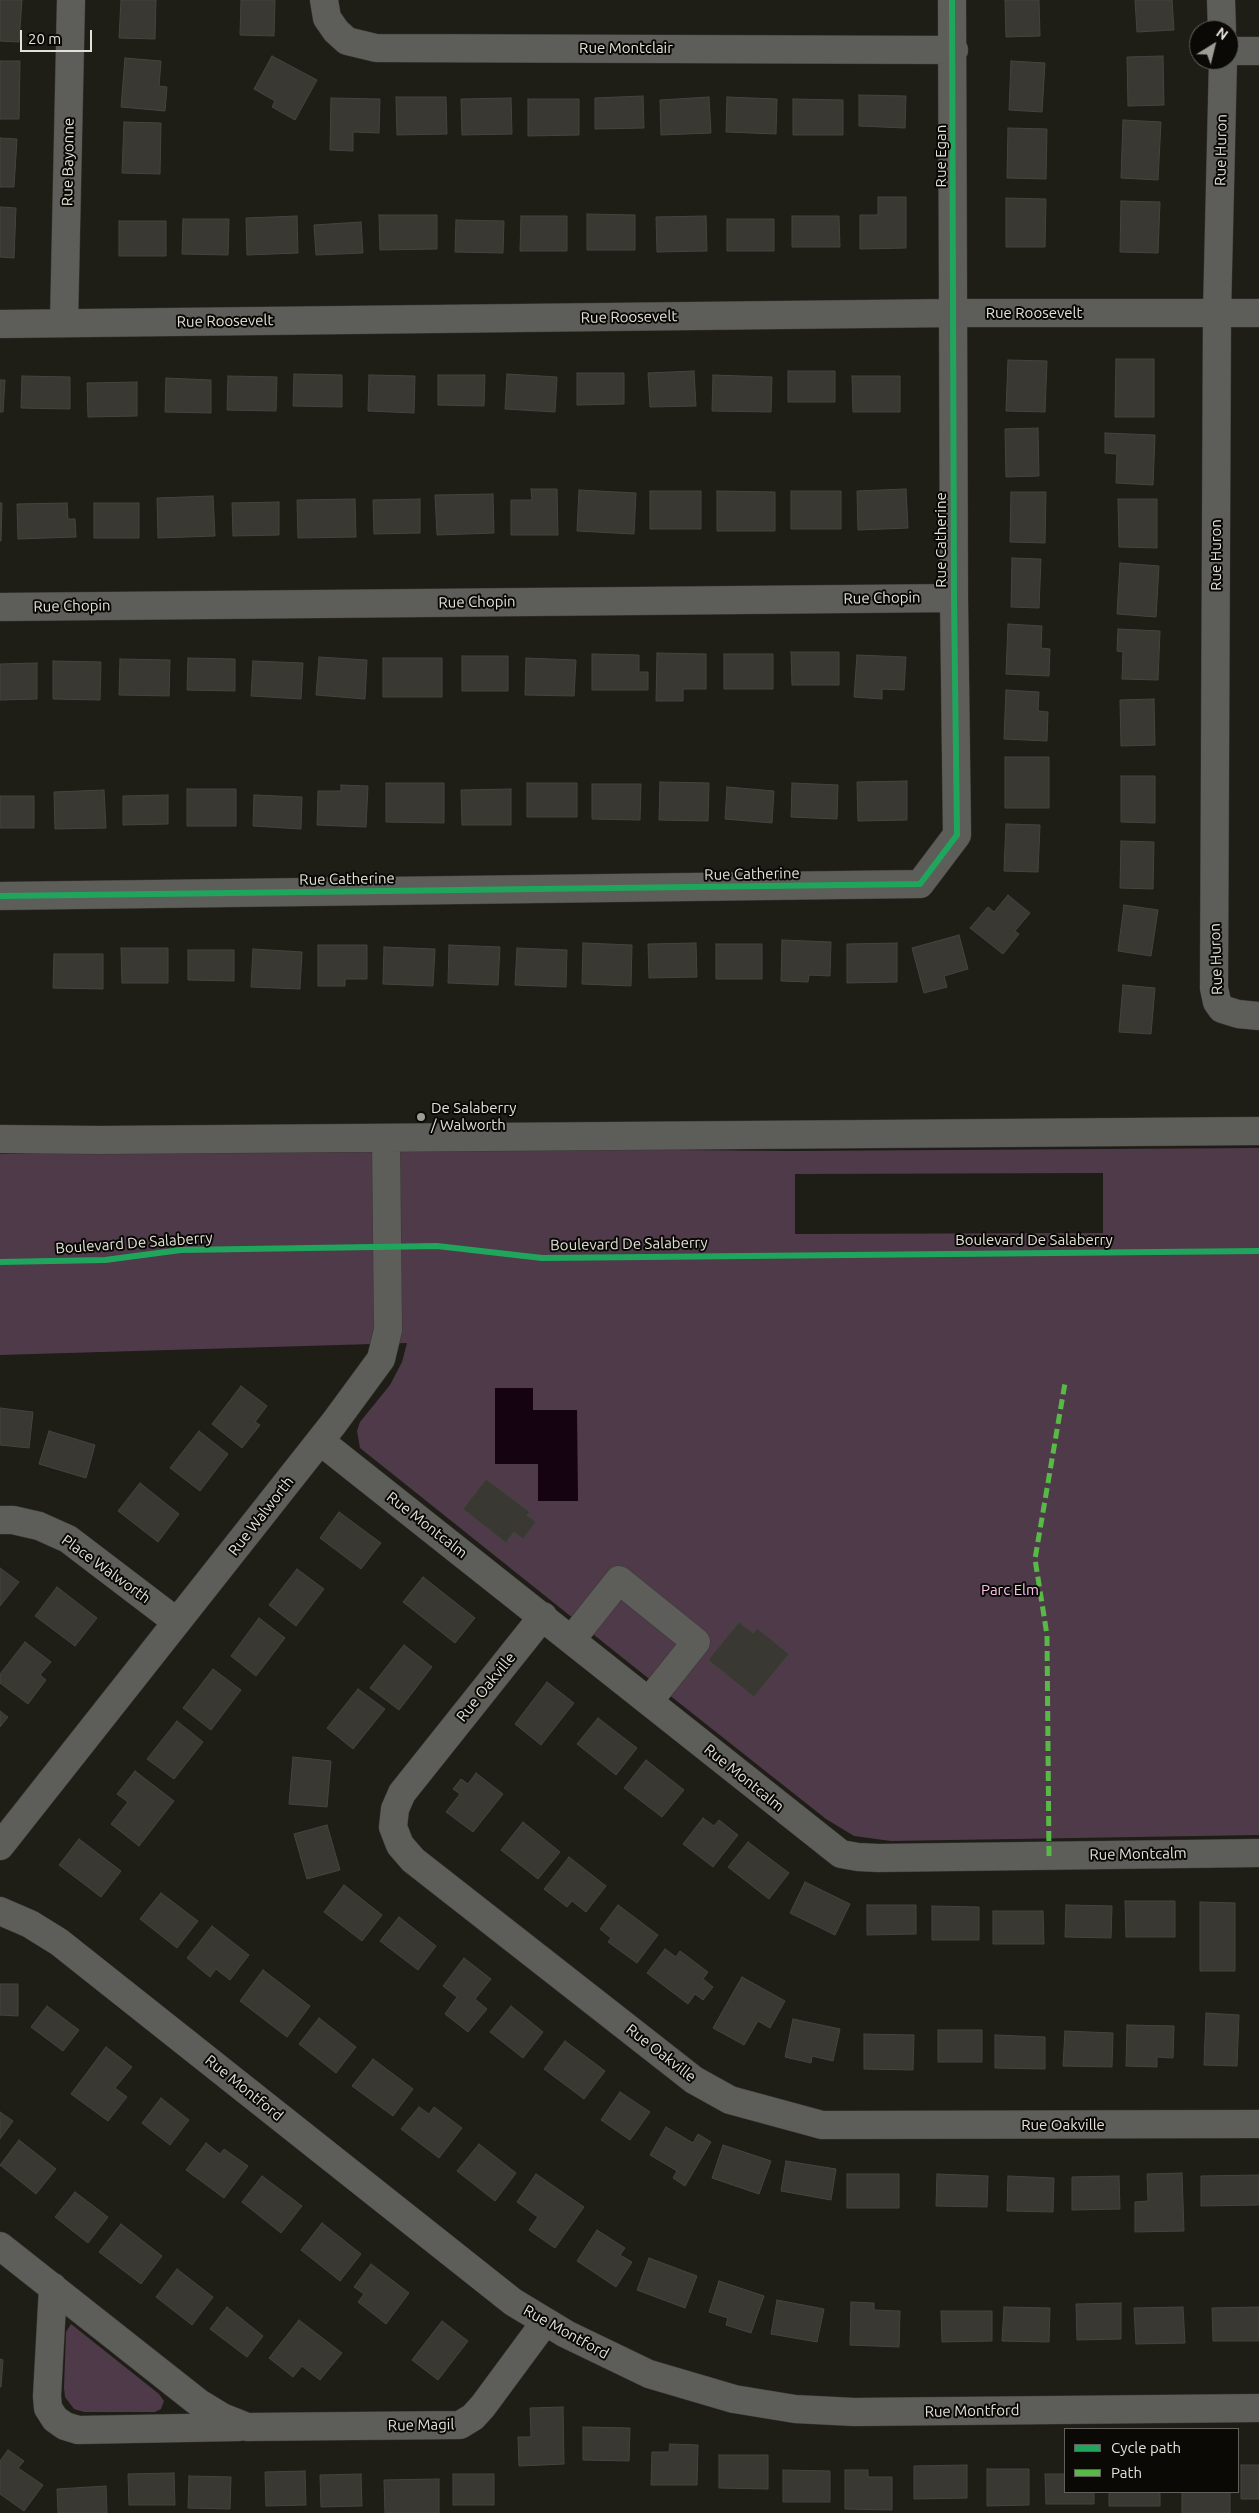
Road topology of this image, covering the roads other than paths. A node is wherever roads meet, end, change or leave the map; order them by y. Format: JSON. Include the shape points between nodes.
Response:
{"nodes":[{"id":1,"x":71,"y":0,"type":"edge"},
{"id":2,"x":324,"y":0,"type":"edge"},
{"id":3,"x":952,"y":0,"type":"edge"},
{"id":4,"x":1221,"y":0,"type":"edge"},
{"id":5,"x":1222,"y":20,"type":"edge"},
{"id":6,"x":954,"y":50,"type":"junction"},
{"id":7,"x":1239,"y":51,"type":"edge"},
{"id":8,"x":1259,"y":51,"type":"edge"},
{"id":9,"x":1222,"y":70,"type":"edge"},
{"id":10,"x":954,"y":313,"type":"junction"},
{"id":11,"x":1217,"y":313,"type":"junction"},
{"id":12,"x":1259,"y":313,"type":"edge"},
{"id":13,"x":64,"y":323,"type":"junction"},
{"id":14,"x":0,"y":324,"type":"edge"},
{"id":15,"x":954,"y":598,"type":"junction"},
{"id":16,"x":0,"y":607,"type":"edge"},
{"id":17,"x":0,"y":896,"type":"edge"},
{"id":18,"x":1259,"y":1016,"type":"edge"},
{"id":19,"x":1259,"y":1130,"type":"edge"},
{"id":20,"x":386,"y":1138,"type":"junction"},
{"id":21,"x":0,"y":1139,"type":"edge"},
{"id":22,"x":320,"y":1441,"type":"junction"},
{"id":23,"x":0,"y":1520,"type":"edge"},
{"id":24,"x":543,"y":1616,"type":"junction"},
{"id":25,"x":177,"y":1622,"type":"junction"},
{"id":26,"x":572,"y":1639,"type":"junction"},
{"id":27,"x":649,"y":1701,"type":"junction"},
{"id":28,"x":0,"y":1846,"type":"edge"},
{"id":29,"x":1259,"y":1853,"type":"edge"},
{"id":30,"x":0,"y":1911,"type":"edge"},
{"id":31,"x":1259,"y":2124,"type":"edge"},
{"id":32,"x":0,"y":2246,"type":"edge"},
{"id":33,"x":53,"y":2287,"type":"junction"},
{"id":34,"x":545,"y":2322,"type":"junction"},
{"id":35,"x":1259,"y":2408,"type":"edge"},
{"id":36,"x":247,"y":2427,"type":"junction"}],
"edges":[{"from":1,"to":13,"type":"street","name":"Rue Bayonne"},
{"from":2,"to":6,"type":"street","name":"Rue Montclair","via":[[327,18],[336,31],[347,41],[376,48]]},
{"from":3,"to":6,"type":"street","name":"Rue Egan"},
{"from":4,"to":5,"type":"street"},
{"from":6,"to":10,"type":"street","name":"Rue Egan"},
{"from":7,"to":8,"type":"street"},
{"from":9,"to":11,"type":"street","name":"Rue Huron"},
{"from":10,"to":11,"type":"street","name":"Rue Roosevelt"},
{"from":10,"to":13,"type":"street","name":"Rue Roosevelt"},
{"from":10,"to":15,"type":"street","name":"Rue Catherine"},
{"from":11,"to":12,"type":"street","name":"Rue Roosevelt"},
{"from":11,"to":18,"type":"street","name":"Rue Huron","via":[[1214,988],[1222,1009]]},
{"from":13,"to":14,"type":"street","name":"Rue Roosevelt"},
{"from":15,"to":16,"type":"street","name":"Rue Chopin"},
{"from":15,"to":17,"type":"street","name":"Rue Catherine","via":[[957,835],[920,884]]},
{"from":19,"to":20,"type":"street"},
{"from":20,"to":21,"type":"street"},
{"from":20,"to":22,"type":"street","name":"Rue Walworth","via":[[388,1330],[385,1347],[372,1373]]},
{"from":22,"to":24,"type":"street","name":"Rue Montcalm"},
{"from":22,"to":25,"type":"street","name":"Rue Walworth"},
{"from":23,"to":25,"type":"street","name":"Place Walworth","via":[[39,1526],[68,1539]]},
{"from":24,"to":26,"type":"street","name":"Rue Montcalm"},
{"from":24,"to":31,"type":"street","name":"Rue Oakville","via":[[402,1793],[395,1809],[393,1827],[400,1845],[414,1860],[694,2080],[730,2100],[822,2125]]},
{"from":25,"to":28,"type":"street","name":"Rue Walworth"},
{"from":26,"to":27,"type":"street","name":"Rue Montcalm"},
{"from":26,"to":27,"type":"street","via":[[619,1580],[627,1586],[696,1642]]},
{"from":27,"to":29,"type":"street","name":"Rue Montcalm","via":[[841,1854],[878,1858]]},
{"from":30,"to":34,"type":"street","name":"Rue Montford","via":[[59,1942],[513,2302]]},
{"from":32,"to":33,"type":"street","name":"Rue Magil"},
{"from":33,"to":36,"type":"street","name":"Rue Magil","via":[[199,2403]]},
{"from":33,"to":36,"type":"street","name":"Rue Magil","via":[[47,2396],[48,2408],[60,2423],[78,2430]]},
{"from":34,"to":35,"type":"street","name":"Rue Montford","via":[[649,2374],[734,2399],[795,2408],[854,2412]]},
{"from":34,"to":36,"type":"street","name":"Rue Magil","via":[[483,2406],[473,2418],[460,2425]]}]}
